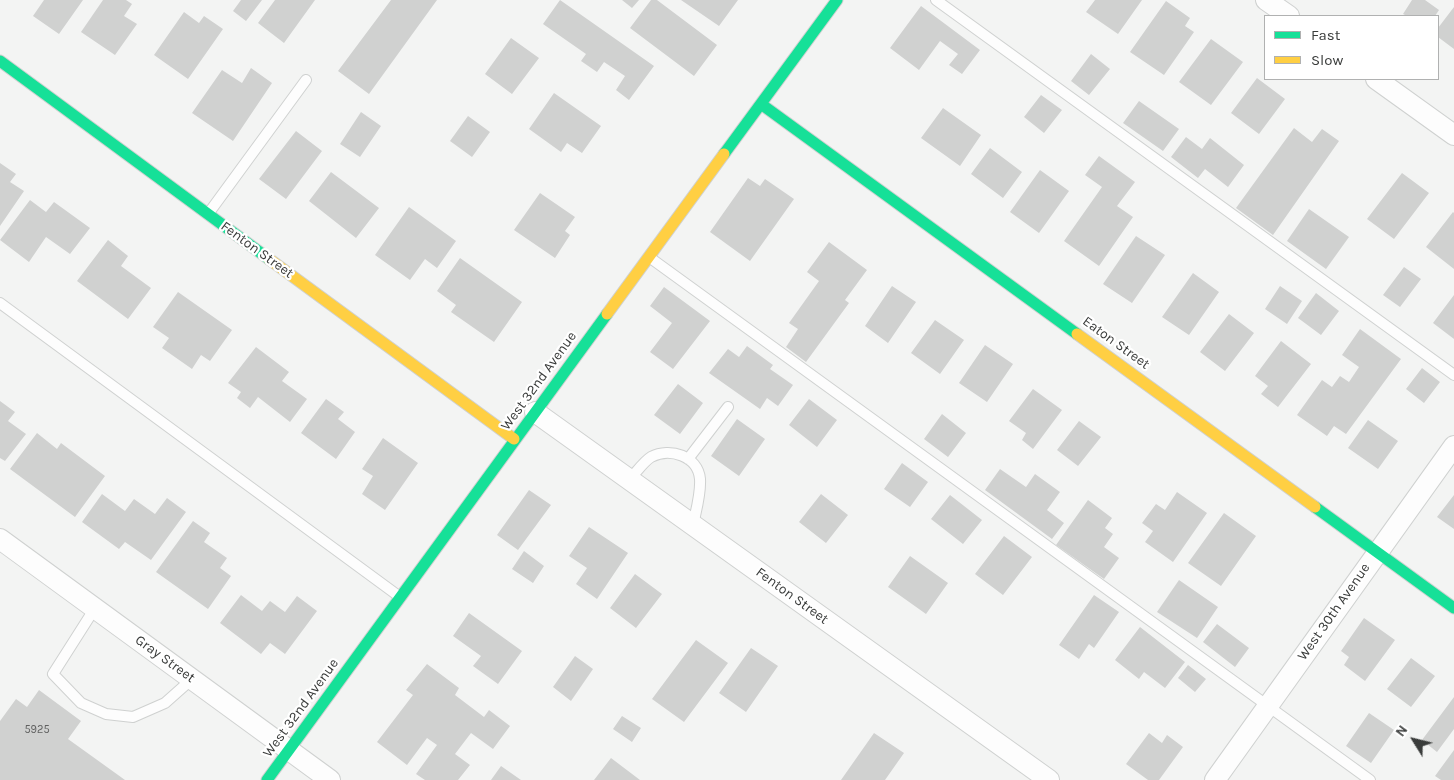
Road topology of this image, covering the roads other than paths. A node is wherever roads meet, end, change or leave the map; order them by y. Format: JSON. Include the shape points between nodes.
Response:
{"nodes":[{"id":1,"x":836,"y":0,"type":"edge"},
{"id":2,"x":936,"y":0,"type":"edge"},
{"id":3,"x":1266,"y":0,"type":"edge"},
{"id":4,"x":1288,"y":15,"type":"edge"},
{"id":5,"x":0,"y":62,"type":"edge"},
{"id":6,"x":306,"y":80,"type":"dead end"},
{"id":7,"x":1377,"y":80,"type":"edge"},
{"id":8,"x":761,"y":104,"type":"junction"},
{"id":9,"x":1454,"y":135,"type":"edge"},
{"id":10,"x":208,"y":214,"type":"junction"},
{"id":11,"x":648,"y":257,"type":"junction"},
{"id":12,"x":0,"y":303,"type":"edge"},
{"id":13,"x":1454,"y":374,"type":"edge"},
{"id":14,"x":728,"y":407,"type":"dead end"},
{"id":15,"x":535,"y":412,"type":"junction"},
{"id":16,"x":514,"y":439,"type":"junction"},
{"id":17,"x":1454,"y":446,"type":"edge"},
{"id":18,"x":688,"y":459,"type":"junction"},
{"id":19,"x":629,"y":480,"type":"junction"},
{"id":20,"x":693,"y":525,"type":"junction"},
{"id":21,"x":0,"y":539,"type":"edge"},
{"id":22,"x":1377,"y":551,"type":"junction"},
{"id":23,"x":400,"y":596,"type":"junction"},
{"id":24,"x":95,"y":608,"type":"junction"},
{"id":25,"x":1454,"y":608,"type":"edge"},
{"id":26,"x":192,"y":679,"type":"junction"},
{"id":27,"x":1268,"y":706,"type":"junction"},
{"id":28,"x":289,"y":750,"type":"junction"},
{"id":29,"x":267,"y":780,"type":"edge"},
{"id":30,"x":330,"y":780,"type":"edge"},
{"id":31,"x":1049,"y":780,"type":"edge"},
{"id":32,"x":1215,"y":780,"type":"edge"},
{"id":33,"x":1370,"y":780,"type":"edge"}],
"edges":[{"from":1,"to":8,"type":"street","name":"West 32nd Avenue"},
{"from":2,"to":13,"type":"lane"},
{"from":3,"to":4,"type":"street"},
{"from":5,"to":10,"type":"street","name":"Fenton Street"},
{"from":6,"to":10,"type":"lane"},
{"from":7,"to":9,"type":"street"},
{"from":8,"to":11,"type":"street","name":"West 32nd Avenue"},
{"from":8,"to":22,"type":"street","name":"Eaton Street"},
{"from":10,"to":16,"type":"street","name":"Fenton Street"},
{"from":11,"to":15,"type":"street","name":"West 32nd Avenue"},
{"from":11,"to":27,"type":"lane"},
{"from":12,"to":23,"type":"lane"},
{"from":14,"to":18,"type":"lane"},
{"from":15,"to":16,"type":"street","name":"West 32nd Avenue"},
{"from":15,"to":19,"type":"street","name":"Fenton Street"},
{"from":16,"to":23,"type":"street","name":"West 32nd Avenue"},
{"from":17,"to":22,"type":"street","name":"West 30th Avenue"},
{"from":18,"to":19,"type":"lane","via":[[670,452],[651,457]]},
{"from":18,"to":20,"type":"lane","via":[[696,465],[700,477]]},
{"from":19,"to":20,"type":"street","name":"Fenton Street"},
{"from":20,"to":31,"type":"street","name":"Fenton Street"},
{"from":21,"to":24,"type":"street","name":"Gray Street"},
{"from":22,"to":25,"type":"street","name":"Eaton Street"},
{"from":22,"to":27,"type":"street","name":"West 30th Avenue"},
{"from":23,"to":28,"type":"street","name":"West 32nd Avenue"},
{"from":24,"to":26,"type":"street","name":"Gray Street"},
{"from":24,"to":26,"type":"lane","via":[[53,674],[81,703],[106,714],[133,717],[165,703]]},
{"from":26,"to":28,"type":"street","name":"Gray Street"},
{"from":27,"to":32,"type":"street","name":"West 30th Avenue"},
{"from":27,"to":33,"type":"lane"},
{"from":28,"to":29,"type":"street","name":"West 32nd Avenue"},
{"from":28,"to":30,"type":"street","name":"Gray Street"}]}
